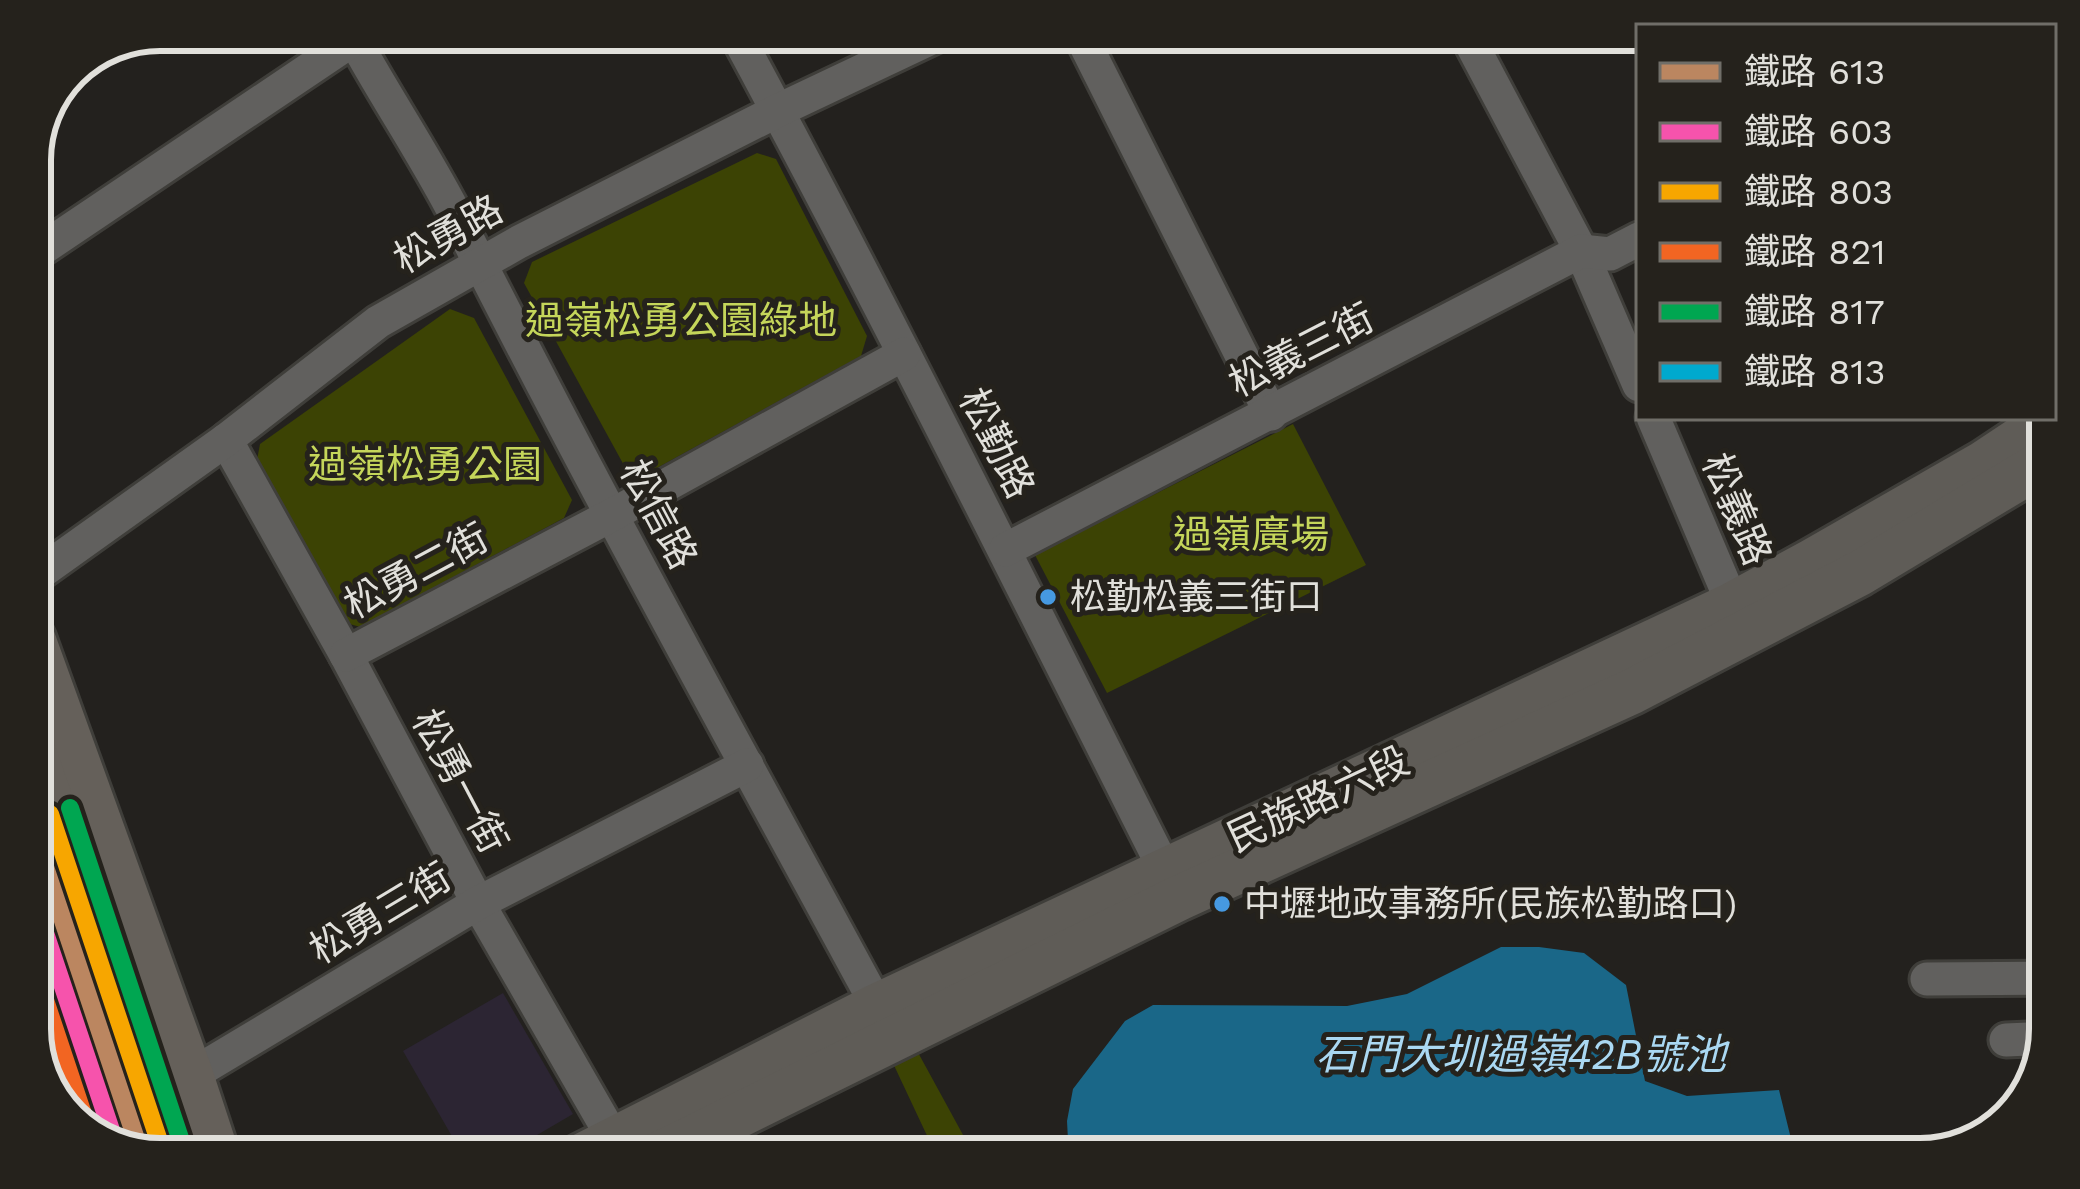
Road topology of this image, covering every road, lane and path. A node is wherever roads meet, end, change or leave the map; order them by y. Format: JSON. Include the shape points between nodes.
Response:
{"nodes":[{"id":1,"x":327,"y":51,"type":"edge"},
{"id":2,"x":361,"y":51,"type":"edge"},
{"id":3,"x":746,"y":51,"type":"edge"},
{"id":4,"x":904,"y":51,"type":"edge"},
{"id":5,"x":1089,"y":51,"type":"edge"},
{"id":6,"x":1475,"y":51,"type":"edge"},
{"id":7,"x":779,"y":110,"type":"junction"},
{"id":8,"x":1636,"y":241,"type":"edge"},
{"id":9,"x":51,"y":242,"type":"edge"},
{"id":10,"x":1581,"y":251,"type":"junction"},
{"id":11,"x":478,"y":263,"type":"junction"},
{"id":12,"x":904,"y":354,"type":"junction"},
{"id":13,"x":1636,"y":378,"type":"edge"},
{"id":14,"x":1271,"y":414,"type":"junction"},
{"id":15,"x":1654,"y":420,"type":"edge"},
{"id":16,"x":2029,"y":433,"type":"edge"},
{"id":17,"x":226,"y":440,"type":"junction"},
{"id":18,"x":2029,"y":471,"type":"edge"},
{"id":19,"x":612,"y":515,"type":"junction"},
{"id":20,"x":1004,"y":550,"type":"junction"},
{"id":21,"x":51,"y":565,"type":"edge"},
{"id":22,"x":1738,"y":619,"type":"junction"},
{"id":23,"x":346,"y":655,"type":"junction"},
{"id":24,"x":51,"y":698,"type":"edge"},
{"id":25,"x":748,"y":765,"type":"junction"},
{"id":26,"x":51,"y":812,"type":"edge"},
{"id":27,"x":1172,"y":885,"type":"junction"},
{"id":28,"x":478,"y":903,"type":"junction"},
{"id":29,"x":2029,"y":978,"type":"edge"},
{"id":30,"x":1927,"y":979,"type":"dead end"},
{"id":31,"x":886,"y":1022,"type":"junction"},
{"id":32,"x":2028,"y":1039,"type":"edge"},
{"id":33,"x":2006,"y":1040,"type":"dead end"},
{"id":34,"x":52,"y":1043,"type":"edge"},
{"id":35,"x":188,"y":1077,"type":"junction"},
{"id":36,"x":66,"y":1084,"type":"edge"},
{"id":37,"x":164,"y":1138,"type":"edge"},
{"id":38,"x":208,"y":1138,"type":"edge"},
{"id":39,"x":607,"y":1138,"type":"edge"},
{"id":40,"x":649,"y":1138,"type":"edge"}],
"edges":[{"from":1,"to":9,"type":"street"},
{"from":2,"to":11,"type":"street","name":"松信路"},
{"from":3,"to":7,"type":"street","name":"松勤路"},
{"from":4,"to":7,"type":"street","name":"松勇路"},
{"from":5,"to":14,"type":"street"},
{"from":6,"to":10,"type":"street"},
{"from":7,"to":11,"type":"street","name":"松勇路"},
{"from":7,"to":12,"type":"street","name":"松勤路"},
{"from":8,"to":10,"type":"street","name":"松義三街","via":[[1610,254]]},
{"from":10,"to":13,"type":"street"},
{"from":10,"to":14,"type":"street","name":"松義三街"},
{"from":11,"to":17,"type":"street","name":"松勇路","via":[[377,322]]},
{"from":11,"to":19,"type":"street","name":"松信路"},
{"from":12,"to":19,"type":"street","name":"松勇二街"},
{"from":12,"to":20,"type":"street","name":"松勤路"},
{"from":14,"to":20,"type":"street","name":"松義三街"},
{"from":15,"to":22,"type":"street","name":"松義路"},
{"from":16,"to":22,"type":"main road","name":"民族路六段","via":[[1811,562]]},
{"from":17,"to":21,"type":"street","name":"松勇路"},
{"from":17,"to":23,"type":"street","name":"松勇一街"},
{"from":18,"to":22,"type":"main road","name":"民族路六段","via":[[1860,574]]},
{"from":19,"to":23,"type":"street","name":"松勇二街"},
{"from":19,"to":25,"type":"street","name":"松信路"},
{"from":20,"to":27,"type":"street","name":"松勤路"},
{"from":22,"to":27,"type":"main road","name":"民族路六段"},
{"from":23,"to":28,"type":"street","name":"松勇一街"},
{"from":24,"to":35,"type":"main road"},
{"from":25,"to":28,"type":"street","name":"松勇三街"},
{"from":25,"to":31,"type":"street","name":"松信路"},
{"from":26,"to":37,"type":"main road"},
{"from":27,"to":31,"type":"main road","name":"民族路六段"},
{"from":28,"to":35,"type":"street","name":"松勇三街"},
{"from":28,"to":39,"type":"street","name":"松勇一街"},
{"from":29,"to":30,"type":"street"},
{"from":31,"to":40,"type":"main road","name":"民族路六段"},
{"from":32,"to":33,"type":"street"},
{"from":34,"to":36,"type":"main road"},
{"from":35,"to":38,"type":"main road"}]}
